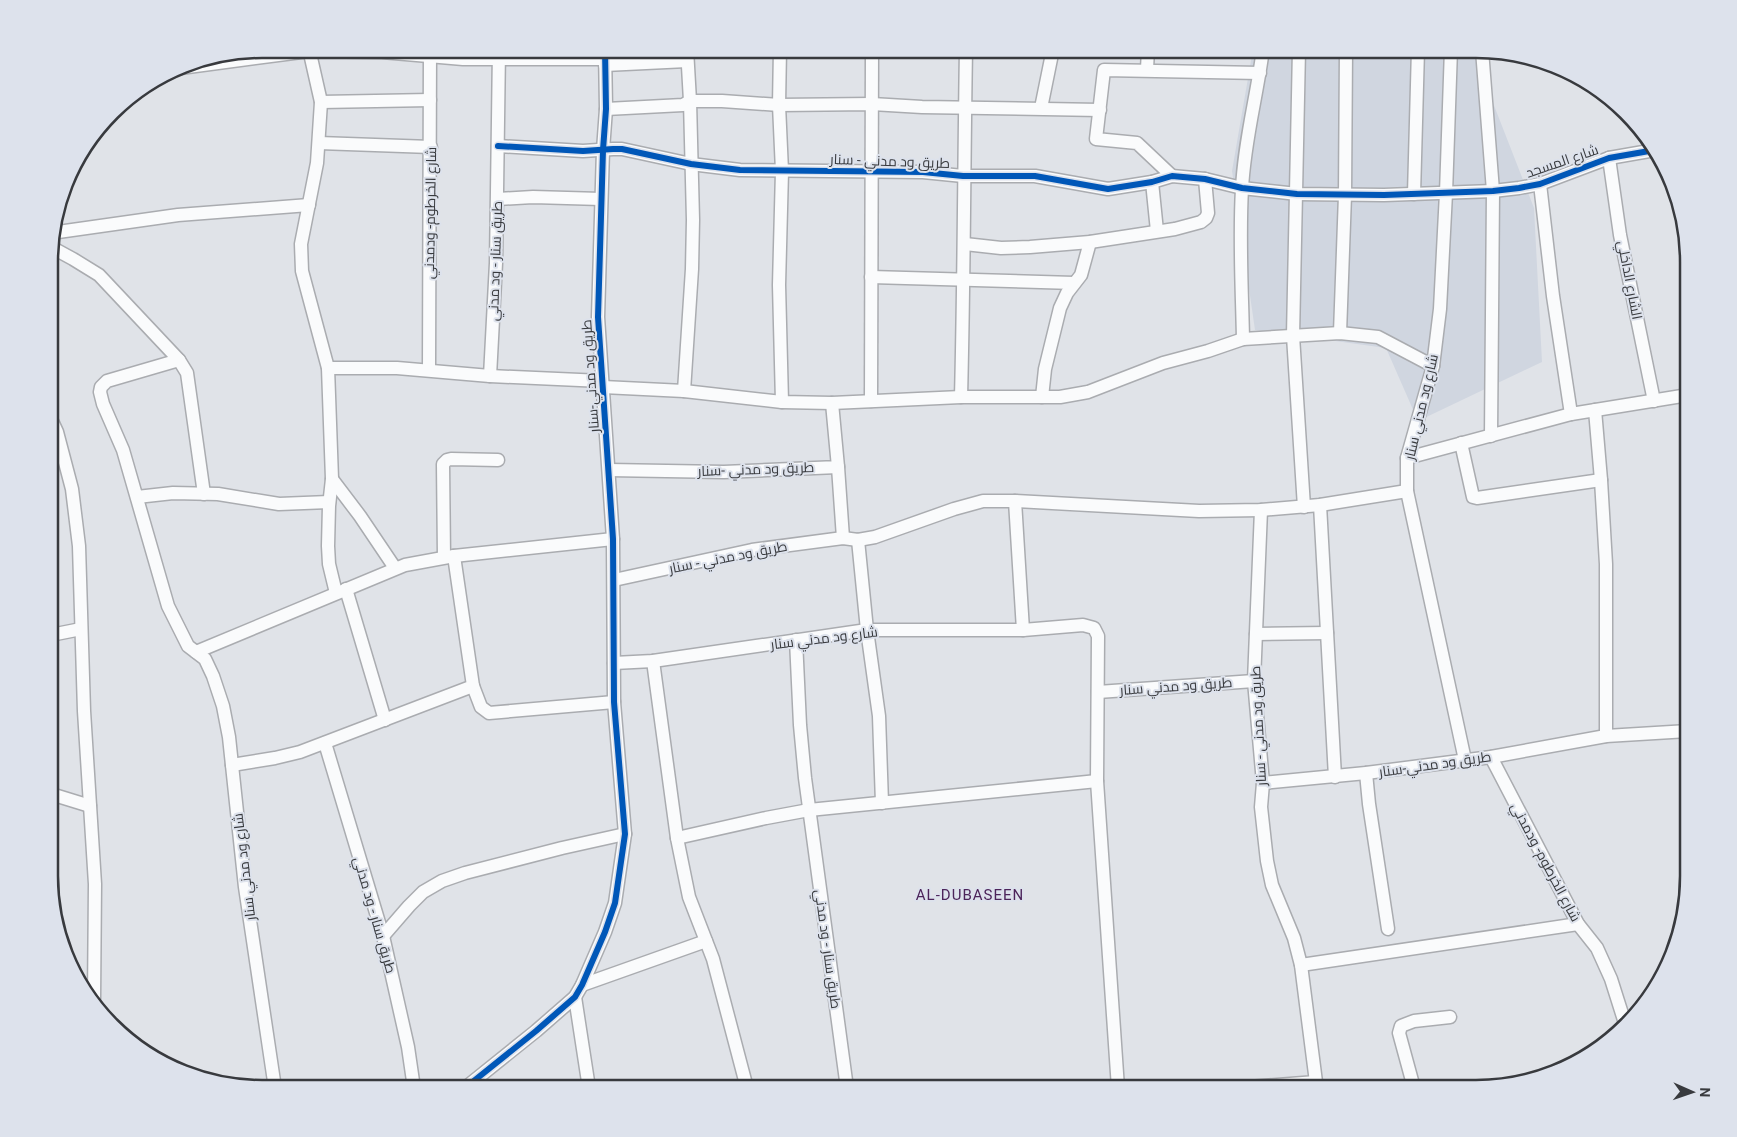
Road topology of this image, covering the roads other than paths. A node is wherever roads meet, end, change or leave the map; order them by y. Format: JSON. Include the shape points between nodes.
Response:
{"nodes":[{"id":1,"x":255,"y":58,"type":"edge"},
{"id":2,"x":311,"y":58,"type":"edge"},
{"id":3,"x":430,"y":58,"type":"edge"},
{"id":4,"x":499,"y":58,"type":"edge"},
{"id":5,"x":605,"y":58,"type":"edge"},
{"id":6,"x":687,"y":58,"type":"edge"},
{"id":7,"x":780,"y":58,"type":"edge"},
{"id":8,"x":872,"y":58,"type":"edge"},
{"id":9,"x":966,"y":58,"type":"edge"},
{"id":10,"x":1051,"y":58,"type":"edge"},
{"id":11,"x":1148,"y":58,"type":"edge"},
{"id":12,"x":1262,"y":58,"type":"edge"},
{"id":13,"x":1299,"y":58,"type":"edge"},
{"id":14,"x":1346,"y":58,"type":"edge"},
{"id":15,"x":1418,"y":58,"type":"edge"},
{"id":16,"x":1451,"y":58,"type":"edge"},
{"id":17,"x":1483,"y":58,"type":"edge"},
{"id":18,"x":205,"y":65,"type":"edge"},
{"id":19,"x":1147,"y":69,"type":"junction"},
{"id":20,"x":1260,"y":72,"type":"junction"},
{"id":21,"x":430,"y":100,"type":"junction"},
{"id":22,"x":690,"y":101,"type":"junction"},
{"id":23,"x":320,"y":102,"type":"junction"},
{"id":24,"x":872,"y":104,"type":"junction"},
{"id":25,"x":779,"y":105,"type":"junction"},
{"id":26,"x":965,"y":106,"type":"junction"},
{"id":27,"x":1041,"y":108,"type":"junction"},
{"id":28,"x":606,"y":109,"type":"junction"},
{"id":29,"x":1100,"y":110,"type":"junction"},
{"id":30,"x":319,"y":143,"type":"junction"},
{"id":31,"x":431,"y":146,"type":"junction"},
{"id":32,"x":498,"y":146,"type":"junction"},
{"id":33,"x":603,"y":150,"type":"junction"},
{"id":34,"x":1647,"y":151,"type":"edge"},
{"id":35,"x":1609,"y":158,"type":"junction"},
{"id":36,"x":691,"y":164,"type":"junction"},
{"id":37,"x":782,"y":171,"type":"junction"},
{"id":38,"x":872,"y":171,"type":"junction"},
{"id":39,"x":963,"y":176,"type":"junction"},
{"id":40,"x":1172,"y":176,"type":"junction"},
{"id":41,"x":1205,"y":178,"type":"junction"},
{"id":42,"x":1152,"y":182,"type":"junction"},
{"id":43,"x":1540,"y":184,"type":"junction"},
{"id":44,"x":1242,"y":188,"type":"junction"},
{"id":45,"x":1493,"y":191,"type":"junction"},
{"id":46,"x":1446,"y":193,"type":"junction"},
{"id":47,"x":1297,"y":194,"type":"junction"},
{"id":48,"x":1345,"y":194,"type":"junction"},
{"id":49,"x":1414,"y":194,"type":"junction"},
{"id":50,"x":498,"y":199,"type":"junction"},
{"id":51,"x":601,"y":199,"type":"junction"},
{"id":52,"x":309,"y":205,"type":"junction"},
{"id":53,"x":1157,"y":231,"type":"junction"},
{"id":54,"x":59,"y":232,"type":"edge"},
{"id":55,"x":1090,"y":242,"type":"junction"},
{"id":56,"x":965,"y":244,"type":"junction"},
{"id":57,"x":58,"y":251,"type":"edge"},
{"id":58,"x":872,"y":277,"type":"junction"},
{"id":59,"x":964,"y":278,"type":"junction"},
{"id":60,"x":1074,"y":283,"type":"junction"},
{"id":61,"x":1340,"y":333,"type":"junction"},
{"id":62,"x":1293,"y":336,"type":"junction"},
{"id":63,"x":1244,"y":339,"type":"junction"},
{"id":64,"x":179,"y":360,"type":"junction"},
{"id":65,"x":1433,"y":366,"type":"junction"},
{"id":66,"x":328,"y":368,"type":"junction"},
{"id":67,"x":429,"y":370,"type":"junction"},
{"id":68,"x":490,"y":376,"type":"junction"},
{"id":69,"x":603,"y":384,"type":"junction"},
{"id":70,"x":684,"y":391,"type":"junction"},
{"id":71,"x":1680,"y":396,"type":"edge"},
{"id":72,"x":961,"y":397,"type":"junction"},
{"id":73,"x":1042,"y":397,"type":"junction"},
{"id":74,"x":871,"y":401,"type":"junction"},
{"id":75,"x":1654,"y":401,"type":"junction"},
{"id":76,"x":782,"y":402,"type":"junction"},
{"id":77,"x":832,"y":403,"type":"junction"},
{"id":78,"x":1595,"y":410,"type":"junction"},
{"id":79,"x":1571,"y":414,"type":"junction"},
{"id":80,"x":58,"y":436,"type":"edge"},
{"id":81,"x":1491,"y":436,"type":"junction"},
{"id":82,"x":1461,"y":443,"type":"junction"},
{"id":83,"x":1407,"y":458,"type":"junction"},
{"id":84,"x":498,"y":460,"type":"dead end"},
{"id":85,"x":838,"y":466,"type":"junction"},
{"id":86,"x":610,"y":470,"type":"junction"},
{"id":87,"x":332,"y":479,"type":"junction"},
{"id":88,"x":1601,"y":480,"type":"junction"},
{"id":89,"x":1407,"y":491,"type":"junction"},
{"id":90,"x":204,"y":494,"type":"junction"},
{"id":91,"x":137,"y":497,"type":"junction"},
{"id":92,"x":1015,"y":501,"type":"junction"},
{"id":93,"x":329,"y":502,"type":"junction"},
{"id":94,"x":1320,"y":505,"type":"junction"},
{"id":95,"x":1304,"y":507,"type":"junction"},
{"id":96,"x":1261,"y":510,"type":"junction"},
{"id":97,"x":843,"y":538,"type":"junction"},
{"id":98,"x":613,"y":539,"type":"junction"},
{"id":99,"x":858,"y":540,"type":"junction"},
{"id":100,"x":449,"y":556,"type":"junction"},
{"id":101,"x":395,"y":568,"type":"junction"},
{"id":102,"x":614,"y":580,"type":"junction"},
{"id":103,"x":341,"y":591,"type":"junction"},
{"id":104,"x":81,"y":629,"type":"junction"},
{"id":105,"x":867,"y":630,"type":"junction"},
{"id":106,"x":1023,"y":630,"type":"junction"},
{"id":107,"x":1327,"y":632,"type":"junction"},
{"id":108,"x":58,"y":633,"type":"edge"},
{"id":109,"x":1256,"y":634,"type":"junction"},
{"id":110,"x":796,"y":640,"type":"junction"},
{"id":111,"x":196,"y":652,"type":"junction"},
{"id":112,"x":653,"y":661,"type":"junction"},
{"id":113,"x":614,"y":663,"type":"junction"},
{"id":114,"x":1254,"y":681,"type":"junction"},
{"id":115,"x":473,"y":686,"type":"junction"},
{"id":116,"x":1098,"y":692,"type":"junction"},
{"id":117,"x":614,"y":702,"type":"junction"},
{"id":118,"x":386,"y":720,"type":"junction"},
{"id":119,"x":1680,"y":731,"type":"edge"},
{"id":120,"x":1606,"y":736,"type":"junction"},
{"id":121,"x":325,"y":743,"type":"junction"},
{"id":122,"x":1491,"y":757,"type":"junction"},
{"id":123,"x":1465,"y":760,"type":"junction"},
{"id":124,"x":232,"y":765,"type":"junction"},
{"id":125,"x":1366,"y":773,"type":"junction"},
{"id":126,"x":1335,"y":777,"type":"junction"},
{"id":127,"x":1097,"y":781,"type":"junction"},
{"id":128,"x":1263,"y":783,"type":"junction"},
{"id":129,"x":58,"y":796,"type":"edge"},
{"id":130,"x":882,"y":803,"type":"junction"},
{"id":131,"x":90,"y":806,"type":"junction"},
{"id":132,"x":809,"y":810,"type":"junction"},
{"id":133,"x":625,"y":834,"type":"junction"},
{"id":134,"x":677,"y":838,"type":"junction"},
{"id":135,"x":1578,"y":924,"type":"junction"},
{"id":136,"x":1388,"y":929,"type":"dead end"},
{"id":137,"x":383,"y":936,"type":"junction"},
{"id":138,"x":706,"y":941,"type":"junction"},
{"id":139,"x":1302,"y":964,"type":"junction"},
{"id":140,"x":582,"y":985,"type":"junction"},
{"id":141,"x":94,"y":992,"type":"edge"},
{"id":142,"x":575,"y":997,"type":"junction"},
{"id":143,"x":1450,"y":1017,"type":"dead end"},
{"id":144,"x":1623,"y":1017,"type":"edge"},
{"id":145,"x":274,"y":1080,"type":"edge"},
{"id":146,"x":413,"y":1080,"type":"edge"},
{"id":147,"x":475,"y":1080,"type":"edge"},
{"id":148,"x":588,"y":1080,"type":"edge"},
{"id":149,"x":745,"y":1080,"type":"edge"},
{"id":150,"x":846,"y":1080,"type":"edge"},
{"id":151,"x":1117,"y":1080,"type":"edge"},
{"id":152,"x":1314,"y":1080,"type":"edge"},
{"id":153,"x":1412,"y":1080,"type":"edge"}],
"edges":[{"from":1,"to":18,"type":"street"},
{"from":2,"to":23,"type":"street"},
{"from":3,"to":21,"type":"street","name":"شارع الخرطوم- ودمدني"},
{"from":4,"to":32,"type":"street","name":"طريق سنار - ود مدني"},
{"from":5,"to":28,"type":"street","name":"طريق ود مدني-سنار"},
{"from":6,"to":22,"type":"street"},
{"from":7,"to":25,"type":"street"},
{"from":8,"to":24,"type":"street"},
{"from":9,"to":26,"type":"street"},
{"from":10,"to":27,"type":"street"},
{"from":11,"to":19,"type":"street"},
{"from":12,"to":20,"type":"street"},
{"from":13,"to":47,"type":"street"},
{"from":14,"to":48,"type":"street"},
{"from":15,"to":49,"type":"street"},
{"from":16,"to":46,"type":"street","name":"شارع ود مدني سنار"},
{"from":17,"to":45,"type":"street"},
{"from":19,"to":20,"type":"street"},
{"from":19,"to":29,"type":"street","via":[[1104,70]]},
{"from":20,"to":44,"type":"street","via":[[1248,132]]},
{"from":21,"to":23,"type":"street"},
{"from":21,"to":31,"type":"street","name":"شارع الخرطوم- ودمدني"},
{"from":22,"to":25,"type":"street"},
{"from":22,"to":28,"type":"street","via":[[683,105]]},
{"from":22,"to":36,"type":"street"},
{"from":23,"to":30,"type":"street"},
{"from":24,"to":25,"type":"street"},
{"from":24,"to":26,"type":"street"},
{"from":24,"to":38,"type":"street"},
{"from":25,"to":37,"type":"street"},
{"from":26,"to":27,"type":"street"},
{"from":26,"to":39,"type":"street"},
{"from":27,"to":29,"type":"street"},
{"from":28,"to":33,"type":"street","name":"طريق ود مدني-سنار"},
{"from":29,"to":40,"type":"street","via":[[1096,139],[1137,142]]},
{"from":30,"to":31,"type":"street"},
{"from":30,"to":52,"type":"street"},
{"from":31,"to":67,"type":"street","name":"شارع الخرطوم- ودمدني"},
{"from":32,"to":33,"type":"street"},
{"from":32,"to":50,"type":"street","name":"طريق سنار - ود مدني"},
{"from":33,"to":36,"type":"street","name":"طريق ود مدني - سنار","via":[[622,149]]},
{"from":33,"to":51,"type":"street","name":"طريق ود مدني-سنار"},
{"from":34,"to":35,"type":"street","name":"شارع المسجد"},
{"from":35,"to":43,"type":"street","name":"شارع المسجد"},
{"from":35,"to":75,"type":"street","name":"الشارع الداخلي","via":[[1620,235]]},
{"from":36,"to":37,"type":"street","name":"طريق ود مدني - سنار"},
{"from":36,"to":70,"type":"street","via":[[692,269]]},
{"from":37,"to":38,"type":"street","name":"طريق ود مدني - سنار"},
{"from":37,"to":76,"type":"street","via":[[779,285]]},
{"from":38,"to":39,"type":"street","name":"طريق ود مدني - سنار"},
{"from":38,"to":58,"type":"street"},
{"from":39,"to":42,"type":"street","name":"طريق ود مدني - سنار","via":[[1035,176],[1108,189]]},
{"from":39,"to":56,"type":"street"},
{"from":40,"to":41,"type":"street","name":"طريق ود مدني - سنار"},
{"from":40,"to":42,"type":"street","name":"طريق ود مدني - سنار"},
{"from":41,"to":44,"type":"street"},
{"from":41,"to":53,"type":"street","via":[[1206,218],[1175,229]]},
{"from":42,"to":53,"type":"street"},
{"from":43,"to":45,"type":"street","name":"شارع المسجد"},
{"from":43,"to":79,"type":"street"},
{"from":44,"to":47,"type":"street","name":"شارع المسجد"},
{"from":44,"to":63,"type":"street"},
{"from":45,"to":46,"type":"street","name":"شارع المسجد"},
{"from":45,"to":81,"type":"street"},
{"from":46,"to":49,"type":"street","name":"شارع المسجد"},
{"from":46,"to":65,"type":"street","name":"شارع ود مدني سنار","via":[[1440,309]]},
{"from":47,"to":48,"type":"street","name":"شارع المسجد"},
{"from":47,"to":62,"type":"street"},
{"from":48,"to":49,"type":"street","name":"شارع المسجد"},
{"from":48,"to":61,"type":"street"},
{"from":50,"to":51,"type":"street","via":[[533,196]]},
{"from":50,"to":68,"type":"street","name":"طريق سنار - ود مدني"},
{"from":51,"to":69,"type":"street","name":"طريق ود مدني-سنار","via":[[598,317]]},
{"from":52,"to":54,"type":"street","via":[[178,216]]},
{"from":52,"to":66,"type":"street","via":[[301,244],[302,271]]},
{"from":53,"to":55,"type":"street"},
{"from":55,"to":56,"type":"street","via":[[1021,248]]},
{"from":55,"to":60,"type":"street","via":[[1081,275]]},
{"from":56,"to":59,"type":"street"},
{"from":57,"to":64,"type":"street","via":[[99,275]]},
{"from":58,"to":59,"type":"street"},
{"from":58,"to":74,"type":"street"},
{"from":59,"to":60,"type":"street"},
{"from":59,"to":72,"type":"street"},
{"from":60,"to":73,"type":"street","via":[[1060,308],[1045,369]]},
{"from":61,"to":62,"type":"street"},
{"from":61,"to":65,"type":"street","via":[[1378,336]]},
{"from":62,"to":63,"type":"street"},
{"from":62,"to":95,"type":"street"},
{"from":63,"to":73,"type":"street","via":[[1163,363],[1082,394]]},
{"from":64,"to":90,"type":"street","via":[[187,374]]},
{"from":64,"to":91,"type":"street","name":"شارع ود مدني سنار","via":[[107,381],[101,387],[103,404],[123,450]]},
{"from":65,"to":83,"type":"street","name":"شارع ود مدني سنار"},
{"from":66,"to":67,"type":"street"},
{"from":66,"to":87,"type":"street"},
{"from":67,"to":68,"type":"street"},
{"from":68,"to":69,"type":"street"},
{"from":69,"to":70,"type":"street"},
{"from":69,"to":86,"type":"street","name":"طريق ود مدني-سنار"},
{"from":70,"to":76,"type":"street"},
{"from":71,"to":75,"type":"street"},
{"from":72,"to":73,"type":"street"},
{"from":72,"to":74,"type":"street"},
{"from":74,"to":77,"type":"street"},
{"from":75,"to":78,"type":"street"},
{"from":76,"to":77,"type":"street"},
{"from":77,"to":85,"type":"street"},
{"from":78,"to":79,"type":"street"},
{"from":78,"to":88,"type":"street"},
{"from":79,"to":81,"type":"street"},
{"from":80,"to":104,"type":"street","via":[[72,490],[79,546]]},
{"from":81,"to":82,"type":"street"},
{"from":82,"to":83,"type":"street"},
{"from":82,"to":88,"type":"street","via":[[1472,497]]},
{"from":83,"to":89,"type":"street","name":"شارع ود مدني سنار"},
{"from":84,"to":100,"type":"street","via":[[451,459],[443,464]]},
{"from":85,"to":86,"type":"street","name":"طريق ود مدني -سنار","via":[[724,472]]},
{"from":85,"to":97,"type":"street"},
{"from":86,"to":98,"type":"street","name":"طريق ود مدني-سنار"},
{"from":87,"to":93,"type":"street"},
{"from":87,"to":101,"type":"street"},
{"from":88,"to":120,"type":"street","via":[[1606,564]]},
{"from":89,"to":94,"type":"street","name":"طريق ود مدني - سنار"},
{"from":89,"to":123,"type":"street","name":"شارع ود مدني سنار"},
{"from":90,"to":91,"type":"street"},
{"from":90,"to":93,"type":"street","via":[[279,504]]},
{"from":91,"to":111,"type":"street","name":"شارع ود مدني سنار","via":[[168,606],[188,646]]},
{"from":92,"to":96,"type":"street","name":"طريق ود مدني - سنار"},
{"from":92,"to":99,"type":"street","name":"طريق ود مدني - سنار","via":[[983,501],[954,508],[875,537]]},
{"from":92,"to":106,"type":"street"},
{"from":93,"to":103,"type":"street","via":[[329,564]]},
{"from":94,"to":95,"type":"street","name":"طريق ود مدني - سنار"},
{"from":94,"to":107,"type":"street"},
{"from":95,"to":96,"type":"street","name":"طريق ود مدني - سنار"},
{"from":96,"to":109,"type":"street","name":"طريق ود مدني - سنار"},
{"from":97,"to":99,"type":"street","name":"طريق ود مدني - سنار"},
{"from":97,"to":102,"type":"street","name":"طريق ود مدني - سنار","via":[[752,550]]},
{"from":98,"to":100,"type":"street"},
{"from":98,"to":102,"type":"street","name":"طريق ود مدني-سنار"},
{"from":99,"to":105,"type":"street"},
{"from":100,"to":101,"type":"street"},
{"from":100,"to":115,"type":"street"},
{"from":101,"to":103,"type":"street"},
{"from":102,"to":113,"type":"street","name":"طريق ود مدني-سنار"},
{"from":103,"to":111,"type":"street"},
{"from":103,"to":118,"type":"street"},
{"from":104,"to":108,"type":"street"},
{"from":104,"to":131,"type":"street"},
{"from":105,"to":106,"type":"street","name":"شارع ود مدني سنار"},
{"from":105,"to":110,"type":"street","name":"شارع ود مدني سنار"},
{"from":105,"to":130,"type":"street","via":[[879,716]]},
{"from":106,"to":116,"type":"street","name":"شارع ود مدني سنار","via":[[1094,628],[1098,636]]},
{"from":107,"to":109,"type":"street"},
{"from":107,"to":126,"type":"street"},
{"from":109,"to":114,"type":"street","name":"طريق ود مدني - سنار"},
{"from":110,"to":112,"type":"street","name":"شارع ود مدني سنار"},
{"from":110,"to":132,"type":"street","name":"طريق سنار - ود مدني"},
{"from":111,"to":124,"type":"street","name":"شارع ود مدني سنار","via":[[205,659],[223,706]]},
{"from":112,"to":113,"type":"street","name":"شارع ود مدني سنار"},
{"from":112,"to":134,"type":"street"},
{"from":113,"to":117,"type":"street","name":"طريق ود مدني-سنار"},
{"from":114,"to":116,"type":"street","name":"طريق ود مدني سنار"},
{"from":114,"to":128,"type":"street","name":"طريق ود مدني - سنار"},
{"from":115,"to":117,"type":"street","via":[[482,707],[489,713]]},
{"from":115,"to":118,"type":"street"},
{"from":116,"to":127,"type":"street"},
{"from":117,"to":133,"type":"street","name":"طريق ود مدني-سنار"},
{"from":118,"to":121,"type":"street"},
{"from":119,"to":120,"type":"street","name":"طريق ود مدني-سنار"},
{"from":120,"to":122,"type":"street","name":"طريق ود مدني-سنار"},
{"from":121,"to":124,"type":"street","via":[[275,758]]},
{"from":121,"to":137,"type":"street","name":"طريق سنار - ود مدني"},
{"from":122,"to":123,"type":"street","name":"طريق ود مدني-سنار"},
{"from":122,"to":135,"type":"street","name":"شارع الخرطوم- ودمدني"},
{"from":123,"to":125,"type":"street","name":"طريق ود مدني-سنار"},
{"from":124,"to":145,"type":"street","name":"شارع ود مدني سنار","via":[[245,887]]},
{"from":125,"to":126,"type":"street","name":"طريق ود مدني-سنار"},
{"from":125,"to":136,"type":"street"},
{"from":126,"to":128,"type":"street","name":"طريق ود مدني-سنار"},
{"from":127,"to":130,"type":"street"},
{"from":127,"to":151,"type":"street"},
{"from":128,"to":139,"type":"street","name":"طريق ود مدني - سنار","via":[[1261,807],[1272,885]]},
{"from":129,"to":131,"type":"street"},
{"from":130,"to":132,"type":"street"},
{"from":131,"to":141,"type":"street","via":[[95,884]]},
{"from":132,"to":134,"type":"street"},
{"from":132,"to":150,"type":"street","name":"طريق سنار - ود مدني"},
{"from":133,"to":137,"type":"street","name":"طريق سنار - ود مدني","via":[[442,881],[424,892]]},
{"from":133,"to":140,"type":"street","name":"طريق ود مدني-سنار","via":[[615,903]]},
{"from":134,"to":138,"type":"street","via":[[689,897]]},
{"from":135,"to":139,"type":"street"},
{"from":135,"to":144,"type":"street","name":"شارع الخرطوم- ودمدني","via":[[1597,948]]},
{"from":137,"to":146,"type":"street","name":"طريق سنار - ود مدني"},
{"from":138,"to":140,"type":"street"},
{"from":138,"to":149,"type":"street"},
{"from":139,"to":152,"type":"street","name":"طريق ود مدني - سنار"},
{"from":140,"to":142,"type":"street"},
{"from":142,"to":147,"type":"street"},
{"from":142,"to":148,"type":"street"},
{"from":143,"to":153,"type":"street","via":[[1414,1021],[1401,1026],[1399,1033]]}]}
